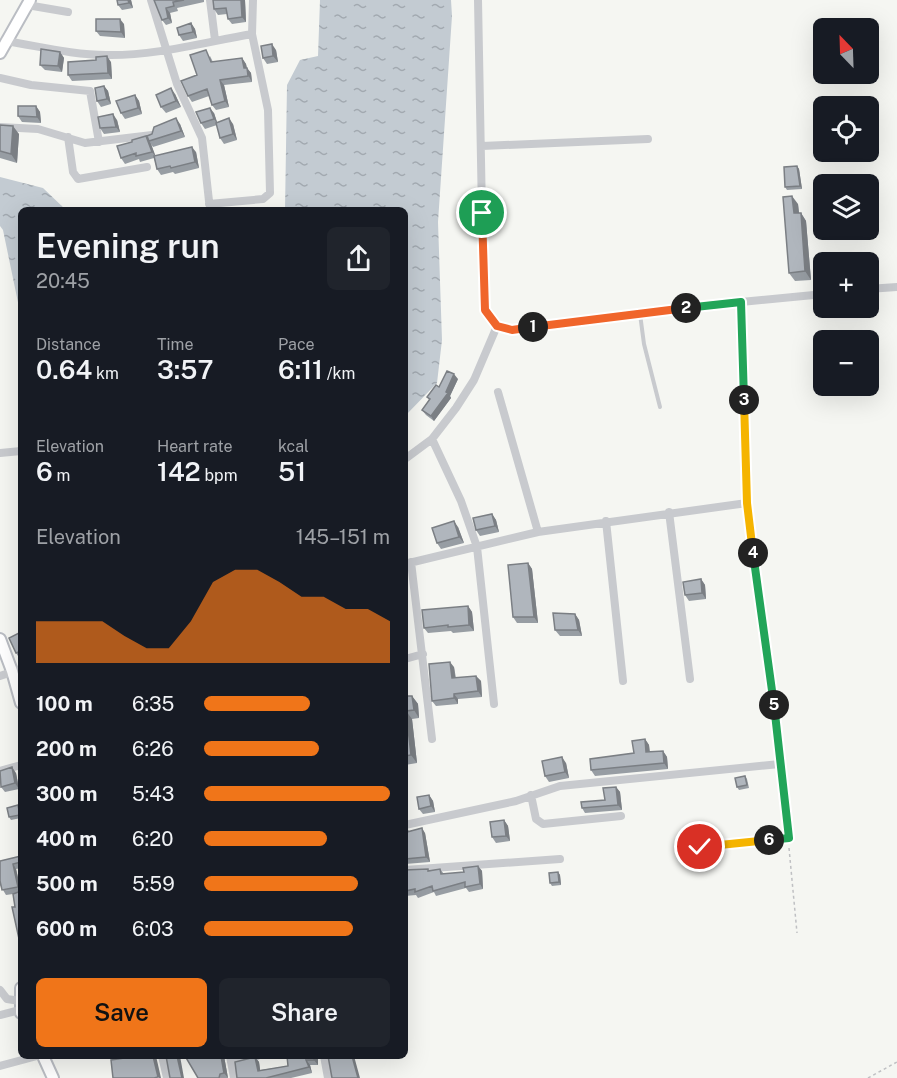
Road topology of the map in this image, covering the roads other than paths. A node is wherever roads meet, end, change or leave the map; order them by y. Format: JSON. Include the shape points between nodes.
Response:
{"nodes":[{"id":1,"x":151,"y":0,"type":"edge"},
{"id":2,"x":210,"y":0,"type":"edge"},
{"id":3,"x":253,"y":0,"type":"edge"},
{"id":4,"x":478,"y":0,"type":"edge"},
{"id":5,"x":28,"y":3,"type":"edge"},
{"id":6,"x":68,"y":12,"type":"dead end"},
{"id":7,"x":252,"y":34,"type":"junction"},
{"id":8,"x":215,"y":40,"type":"junction"},
{"id":9,"x":5,"y":41,"type":"junction"},
{"id":10,"x":165,"y":50,"type":"junction"},
{"id":11,"x":0,"y":53,"type":"edge"},
{"id":12,"x":0,"y":78,"type":"edge"},
{"id":13,"x":0,"y":127,"type":"edge"},
{"id":14,"x":152,"y":135,"type":"edge"},
{"id":15,"x":68,"y":137,"type":"junction"},
{"id":16,"x":648,"y":139,"type":"dead end"},
{"id":17,"x":99,"y":142,"type":"junction"},
{"id":18,"x":482,"y":146,"type":"junction"},
{"id":19,"x":147,"y":167,"type":"dead end"},
{"id":20,"x":210,"y":207,"type":"edge"},
{"id":21,"x":897,"y":287,"type":"edge"},
{"id":22,"x":879,"y":289,"type":"edge"},
{"id":23,"x":813,"y":295,"type":"edge"},
{"id":24,"x":741,"y":302,"type":"junction"},
{"id":25,"x":640,"y":314,"type":"junction"},
{"id":26,"x":497,"y":326,"type":"junction"},
{"id":27,"x":498,"y":392,"type":"dead end"},
{"id":28,"x":660,"y":407,"type":"dead end"},
{"id":29,"x":432,"y":439,"type":"junction"},
{"id":30,"x":18,"y":451,"type":"edge"},
{"id":31,"x":0,"y":453,"type":"edge"},
{"id":32,"x":408,"y":457,"type":"edge"},
{"id":33,"x":747,"y":503,"type":"junction"},
{"id":34,"x":669,"y":512,"type":"junction"},
{"id":35,"x":606,"y":521,"type":"junction"},
{"id":36,"x":538,"y":532,"type":"junction"},
{"id":37,"x":477,"y":547,"type":"junction"},
{"id":38,"x":408,"y":563,"type":"edge"},
{"id":39,"x":0,"y":639,"type":"edge"},
{"id":40,"x":423,"y":654,"type":"junction"},
{"id":41,"x":408,"y":657,"type":"edge"},
{"id":42,"x":17,"y":670,"type":"edge"},
{"id":43,"x":0,"y":676,"type":"edge"},
{"id":44,"x":690,"y":679,"type":"dead end"},
{"id":45,"x":623,"y":681,"type":"dead end"},
{"id":46,"x":494,"y":704,"type":"dead end"},
{"id":47,"x":432,"y":739,"type":"dead end"},
{"id":48,"x":780,"y":764,"type":"junction"},
{"id":49,"x":18,"y":766,"type":"edge"},
{"id":50,"x":0,"y":771,"type":"edge"},
{"id":51,"x":531,"y":795,"type":"junction"},
{"id":52,"x":621,"y":816,"type":"dead end"},
{"id":53,"x":408,"y":824,"type":"edge"},
{"id":54,"x":700,"y":847,"type":"dead end"},
{"id":55,"x":560,"y":859,"type":"dead end"},
{"id":56,"x":408,"y":870,"type":"edge"},
{"id":57,"x":0,"y":990,"type":"edge"},
{"id":58,"x":18,"y":1007,"type":"edge"},
{"id":59,"x":18,"y":1009,"type":"edge"},
{"id":60,"x":0,"y":1015,"type":"edge"},
{"id":61,"x":26,"y":1059,"type":"edge"},
{"id":62,"x":44,"y":1059,"type":"edge"},
{"id":63,"x":163,"y":1059,"type":"edge"},
{"id":64,"x":230,"y":1059,"type":"edge"},
{"id":65,"x":325,"y":1059,"type":"edge"},
{"id":66,"x":0,"y":1066,"type":"edge"},
{"id":67,"x":52,"y":1078,"type":"edge"},
{"id":68,"x":167,"y":1078,"type":"edge"},
{"id":69,"x":234,"y":1078,"type":"edge"},
{"id":70,"x":328,"y":1078,"type":"edge"}],
"edges":[{"from":1,"to":10,"type":"street"},
{"from":2,"to":8,"type":"street"},
{"from":3,"to":7,"type":"street"},
{"from":4,"to":18,"type":"street"},
{"from":5,"to":6,"type":"street"},
{"from":5,"to":9,"type":"main road"},
{"from":7,"to":8,"type":"street"},
{"from":7,"to":20,"type":"street","via":[[268,110],[270,193],[263,199]]},
{"from":8,"to":10,"type":"street"},
{"from":9,"to":10,"type":"street","via":[[89,54]]},
{"from":9,"to":11,"type":"main road"},
{"from":10,"to":20,"type":"street","via":[[202,138]]},
{"from":12,"to":17,"type":"street","via":[[90,91]]},
{"from":13,"to":15,"type":"street","via":[[38,129]]},
{"from":14,"to":17,"type":"street"},
{"from":15,"to":17,"type":"street","via":[[85,143]]},
{"from":15,"to":19,"type":"street","via":[[73,172],[78,179]]},
{"from":16,"to":18,"type":"street"},
{"from":18,"to":26,"type":"street","via":[[485,310]]},
{"from":21,"to":22,"type":"street"},
{"from":23,"to":24,"type":"street"},
{"from":24,"to":25,"type":"street"},
{"from":24,"to":33,"type":"street"},
{"from":25,"to":26,"type":"street","via":[[512,330]]},
{"from":25,"to":28,"type":"lane"},
{"from":26,"to":29,"type":"street","via":[[474,380]]},
{"from":27,"to":36,"type":"street"},
{"from":29,"to":32,"type":"street"},
{"from":29,"to":37,"type":"street"},
{"from":30,"to":31,"type":"street"},
{"from":33,"to":34,"type":"street"},
{"from":33,"to":48,"type":"street"},
{"from":34,"to":35,"type":"street"},
{"from":34,"to":44,"type":"street"},
{"from":35,"to":36,"type":"street"},
{"from":35,"to":45,"type":"street"},
{"from":36,"to":37,"type":"street"},
{"from":37,"to":38,"type":"street"},
{"from":37,"to":46,"type":"street"},
{"from":38,"to":40,"type":"street"},
{"from":39,"to":42,"type":"main road"},
{"from":40,"to":41,"type":"street"},
{"from":40,"to":47,"type":"street"},
{"from":42,"to":43,"type":"street"},
{"from":48,"to":51,"type":"street","via":[[577,783]]},
{"from":48,"to":54,"type":"street","via":[[789,838]]},
{"from":49,"to":50,"type":"street"},
{"from":51,"to":52,"type":"street","via":[[536,819],[543,824]]},
{"from":51,"to":53,"type":"street"},
{"from":55,"to":56,"type":"street"},
{"from":57,"to":58,"type":"street"},
{"from":59,"to":60,"type":"street"},
{"from":61,"to":66,"type":"street"},
{"from":62,"to":67,"type":"main road"},
{"from":63,"to":68,"type":"street"},
{"from":64,"to":69,"type":"street"},
{"from":65,"to":70,"type":"street"}]}
